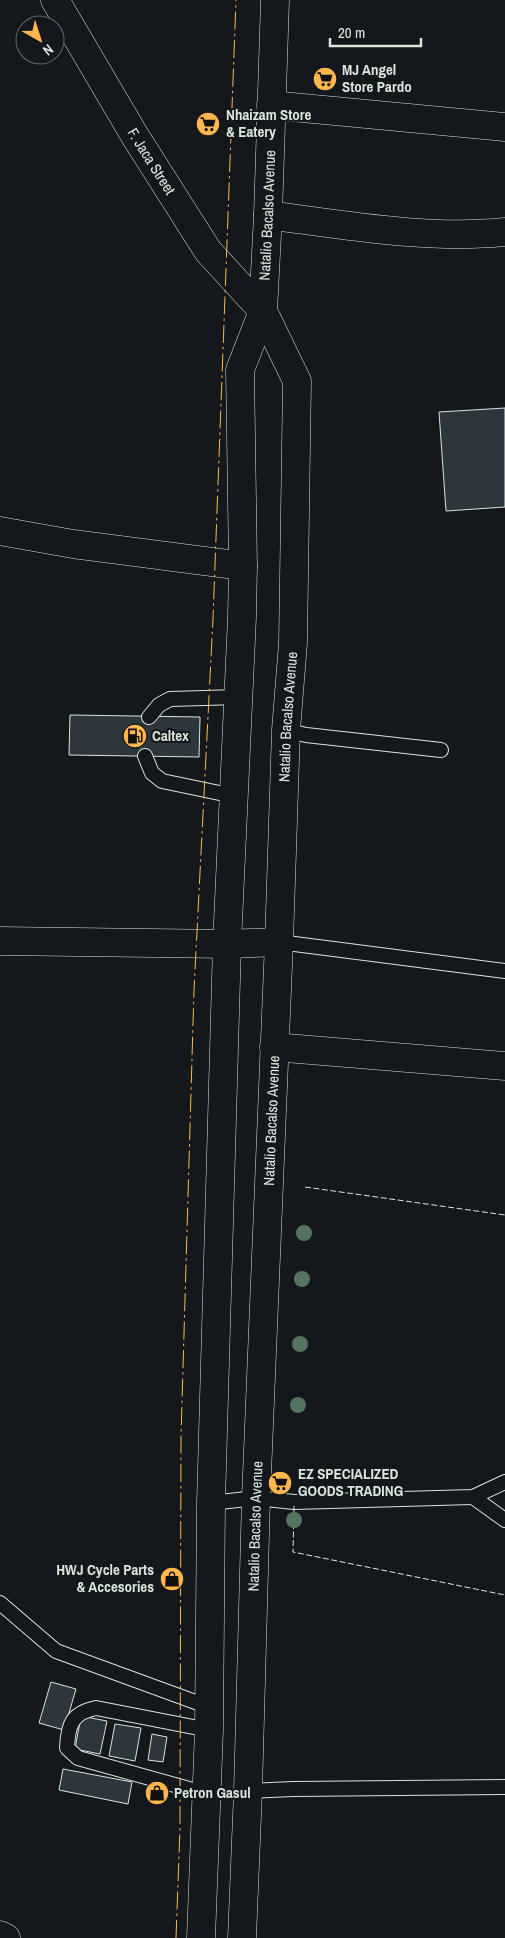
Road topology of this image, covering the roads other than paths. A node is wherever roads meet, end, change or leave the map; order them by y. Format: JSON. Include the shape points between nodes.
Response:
{"nodes":[{"id":1,"x":55,"y":0,"type":"edge"},
{"id":2,"x":275,"y":0,"type":"edge"},
{"id":3,"x":271,"y":105,"type":"junction"},
{"id":4,"x":505,"y":127,"type":"edge"},
{"id":5,"x":268,"y":215,"type":"junction"},
{"id":6,"x":505,"y":232,"type":"edge"},
{"id":7,"x":263,"y":311,"type":"junction"},
{"id":8,"x":0,"y":531,"type":"edge"},
{"id":9,"x":243,"y":566,"type":"junction"},
{"id":10,"x":238,"y":697,"type":"junction"},
{"id":11,"x":149,"y":717,"type":"dead end"},
{"id":12,"x":286,"y":730,"type":"junction"},
{"id":13,"x":440,"y":750,"type":"dead end"},
{"id":14,"x":144,"y":756,"type":"dead end"},
{"id":15,"x":234,"y":796,"type":"junction"},
{"id":16,"x":0,"y":941,"type":"edge"},
{"id":17,"x":279,"y":942,"type":"junction"},
{"id":18,"x":227,"y":944,"type":"junction"},
{"id":19,"x":505,"y":971,"type":"edge"},
{"id":20,"x":274,"y":1047,"type":"junction"},
{"id":21,"x":505,"y":1066,"type":"edge"},
{"id":22,"x":505,"y":1482,"type":"edge"},
{"id":23,"x":473,"y":1497,"type":"junction"},
{"id":24,"x":256,"y":1498,"type":"junction"},
{"id":25,"x":212,"y":1503,"type":"junction"},
{"id":26,"x":505,"y":1520,"type":"edge"},
{"id":27,"x":0,"y":1603,"type":"edge"},
{"id":28,"x":209,"y":1719,"type":"junction"},
{"id":29,"x":505,"y":1787,"type":"edge"},
{"id":30,"x":248,"y":1791,"type":"junction"},
{"id":31,"x":207,"y":1794,"type":"junction"},
{"id":32,"x":0,"y":1935,"type":"edge"},
{"id":33,"x":6,"y":1938,"type":"edge"},
{"id":34,"x":201,"y":1938,"type":"edge"},
{"id":35,"x":242,"y":1938,"type":"edge"}],
"edges":[{"from":1,"to":7,"type":"main road","name":"F. Jaca Street","via":[[135,136],[208,250]]},
{"from":2,"to":3,"type":"main road","name":"Natalio Bacalso Avenue"},
{"from":3,"to":4,"type":"main road"},
{"from":3,"to":5,"type":"main road","name":"Natalio Bacalso Avenue"},
{"from":5,"to":6,"type":"main road","via":[[383,230],[480,235]]},
{"from":5,"to":7,"type":"main road","name":"Natalio Bacalso Avenue"},
{"from":7,"to":9,"type":"main road","name":"Natalio Bacalso Avenue","via":[[240,370]]},
{"from":7,"to":12,"type":"main road","name":"Natalio Bacalso Avenue","via":[[298,381],[293,643]]},
{"from":8,"to":9,"type":"main road"},
{"from":9,"to":10,"type":"main road","name":"Natalio Bacalso Avenue"},
{"from":10,"to":11,"type":"lane","via":[[170,699],[159,705]]},
{"from":10,"to":15,"type":"main road","name":"Natalio Bacalso Avenue"},
{"from":12,"to":13,"type":"lane"},
{"from":12,"to":17,"type":"main road","name":"Natalio Bacalso Avenue"},
{"from":14,"to":15,"type":"lane","via":[[152,773],[162,781]]},
{"from":15,"to":18,"type":"main road","name":"Natalio Bacalso Avenue"},
{"from":16,"to":18,"type":"main road"},
{"from":17,"to":18,"type":"main road"},
{"from":17,"to":19,"type":"lane"},
{"from":17,"to":20,"type":"main road","name":"Natalio Bacalso Avenue"},
{"from":18,"to":25,"type":"main road","name":"Natalio Bacalso Avenue"},
{"from":20,"to":21,"type":"main road"},
{"from":20,"to":24,"type":"main road","name":"Natalio Bacalso Avenue"},
{"from":22,"to":23,"type":"lane"},
{"from":23,"to":24,"type":"lane","via":[[294,1502]]},
{"from":23,"to":26,"type":"lane"},
{"from":24,"to":25,"type":"lane"},
{"from":24,"to":30,"type":"main road","name":"Natalio Bacalso Avenue"},
{"from":25,"to":28,"type":"main road","name":"Natalio Bacalso Avenue"},
{"from":27,"to":28,"type":"lane","via":[[56,1652]]},
{"from":28,"to":31,"type":"main road","name":"Natalio Bacalso Avenue"},
{"from":28,"to":31,"type":"lane","via":[[96,1708],[82,1711],[73,1719],[67,1748],[78,1758]]},
{"from":29,"to":30,"type":"lane"},
{"from":30,"to":35,"type":"main road","name":"Natalio Bacalso Avenue"},
{"from":31,"to":34,"type":"main road","name":"Natalio Bacalso Avenue"},
{"from":32,"to":33,"type":"main road"}]}
